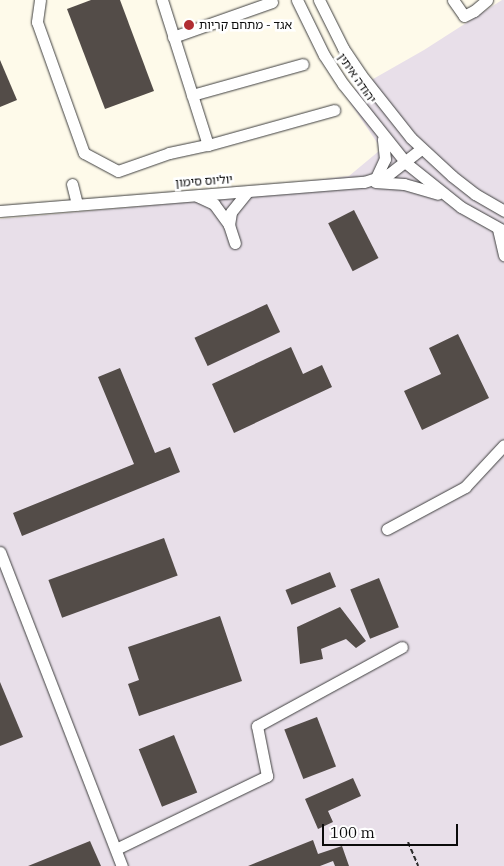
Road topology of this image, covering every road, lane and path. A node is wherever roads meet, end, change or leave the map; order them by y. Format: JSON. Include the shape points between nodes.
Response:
{"nodes":[{"id":1,"x":40,"y":0,"type":"edge"},
{"id":2,"x":162,"y":0,"type":"edge"},
{"id":3,"x":297,"y":0,"type":"edge"},
{"id":4,"x":320,"y":0,"type":"edge"},
{"id":5,"x":453,"y":0,"type":"edge"},
{"id":6,"x":487,"y":0,"type":"edge"},
{"id":7,"x":272,"y":2,"type":"dead end"},
{"id":8,"x":174,"y":37,"type":"junction"},
{"id":9,"x":303,"y":64,"type":"dead end"},
{"id":10,"x":192,"y":95,"type":"junction"},
{"id":11,"x":334,"y":110,"type":"dead end"},
{"id":12,"x":377,"y":129,"type":"junction"},
{"id":13,"x":208,"y":144,"type":"junction"},
{"id":14,"x":421,"y":149,"type":"junction"},
{"id":15,"x":406,"y":163,"type":"junction"},
{"id":16,"x":370,"y":181,"type":"junction"},
{"id":17,"x":72,"y":184,"type":"dead end"},
{"id":18,"x":247,"y":192,"type":"junction"},
{"id":19,"x":196,"y":195,"type":"junction"},
{"id":20,"x":452,"y":200,"type":"junction"},
{"id":21,"x":77,"y":204,"type":"junction"},
{"id":22,"x":0,"y":211,"type":"edge"},
{"id":23,"x":504,"y":211,"type":"edge"},
{"id":24,"x":230,"y":225,"type":"junction"},
{"id":25,"x":501,"y":230,"type":"edge"},
{"id":26,"x":234,"y":243,"type":"dead end"},
{"id":27,"x":504,"y":255,"type":"edge"},
{"id":28,"x":504,"y":445,"type":"edge"},
{"id":29,"x":387,"y":529,"type":"dead end"},
{"id":30,"x":0,"y":552,"type":"edge"},
{"id":31,"x":402,"y":647,"type":"dead end"},
{"id":32,"x":408,"y":842,"type":"dead end"},
{"id":33,"x":116,"y":849,"type":"junction"},
{"id":34,"x":122,"y":866,"type":"edge"},
{"id":35,"x":418,"y":866,"type":"edge"}],
"edges":[{"from":1,"to":13,"type":"street","via":[[37,22],[84,153],[118,170],[169,152]]},
{"from":2,"to":8,"type":"street"},
{"from":3,"to":12,"type":"street","name":"יהודה איתין","via":[[324,55]]},
{"from":4,"to":14,"type":"street","name":"יהודה איתין","via":[[343,48],[361,75]]},
{"from":5,"to":6,"type":"street","via":[[464,16]]},
{"from":7,"to":8,"type":"street"},
{"from":8,"to":10,"type":"street"},
{"from":9,"to":10,"type":"street"},
{"from":10,"to":13,"type":"street"},
{"from":11,"to":13,"type":"street"},
{"from":12,"to":15,"type":"street","name":"יהודה איתין"},
{"from":12,"to":16,"type":"street","via":[[386,153],[382,170]]},
{"from":14,"to":15,"type":"street","name":"יוליוס סימון"},
{"from":14,"to":23,"type":"street","via":[[475,194]]},
{"from":15,"to":16,"type":"street","name":"יוליוס סימון"},
{"from":15,"to":20,"type":"street"},
{"from":16,"to":18,"type":"street","name":"יוליוס סימון"},
{"from":16,"to":20,"type":"street","via":[[404,184]]},
{"from":17,"to":21,"type":"street"},
{"from":18,"to":19,"type":"street","name":"יוליוס סימון"},
{"from":18,"to":24,"type":"street","via":[[230,212]]},
{"from":19,"to":21,"type":"street","name":"יוליוס סימון"},
{"from":19,"to":24,"type":"street","via":[[214,204]]},
{"from":20,"to":25,"type":"street"},
{"from":21,"to":22,"type":"street","name":"יוליוס סימון"},
{"from":24,"to":26,"type":"street"},
{"from":25,"to":27,"type":"street"},
{"from":28,"to":29,"type":"street","via":[[465,487]]},
{"from":30,"to":33,"type":"street"},
{"from":31,"to":33,"type":"street","via":[[256,726],[267,776]]},
{"from":32,"to":35,"type":"path"},
{"from":33,"to":34,"type":"street"}]}
